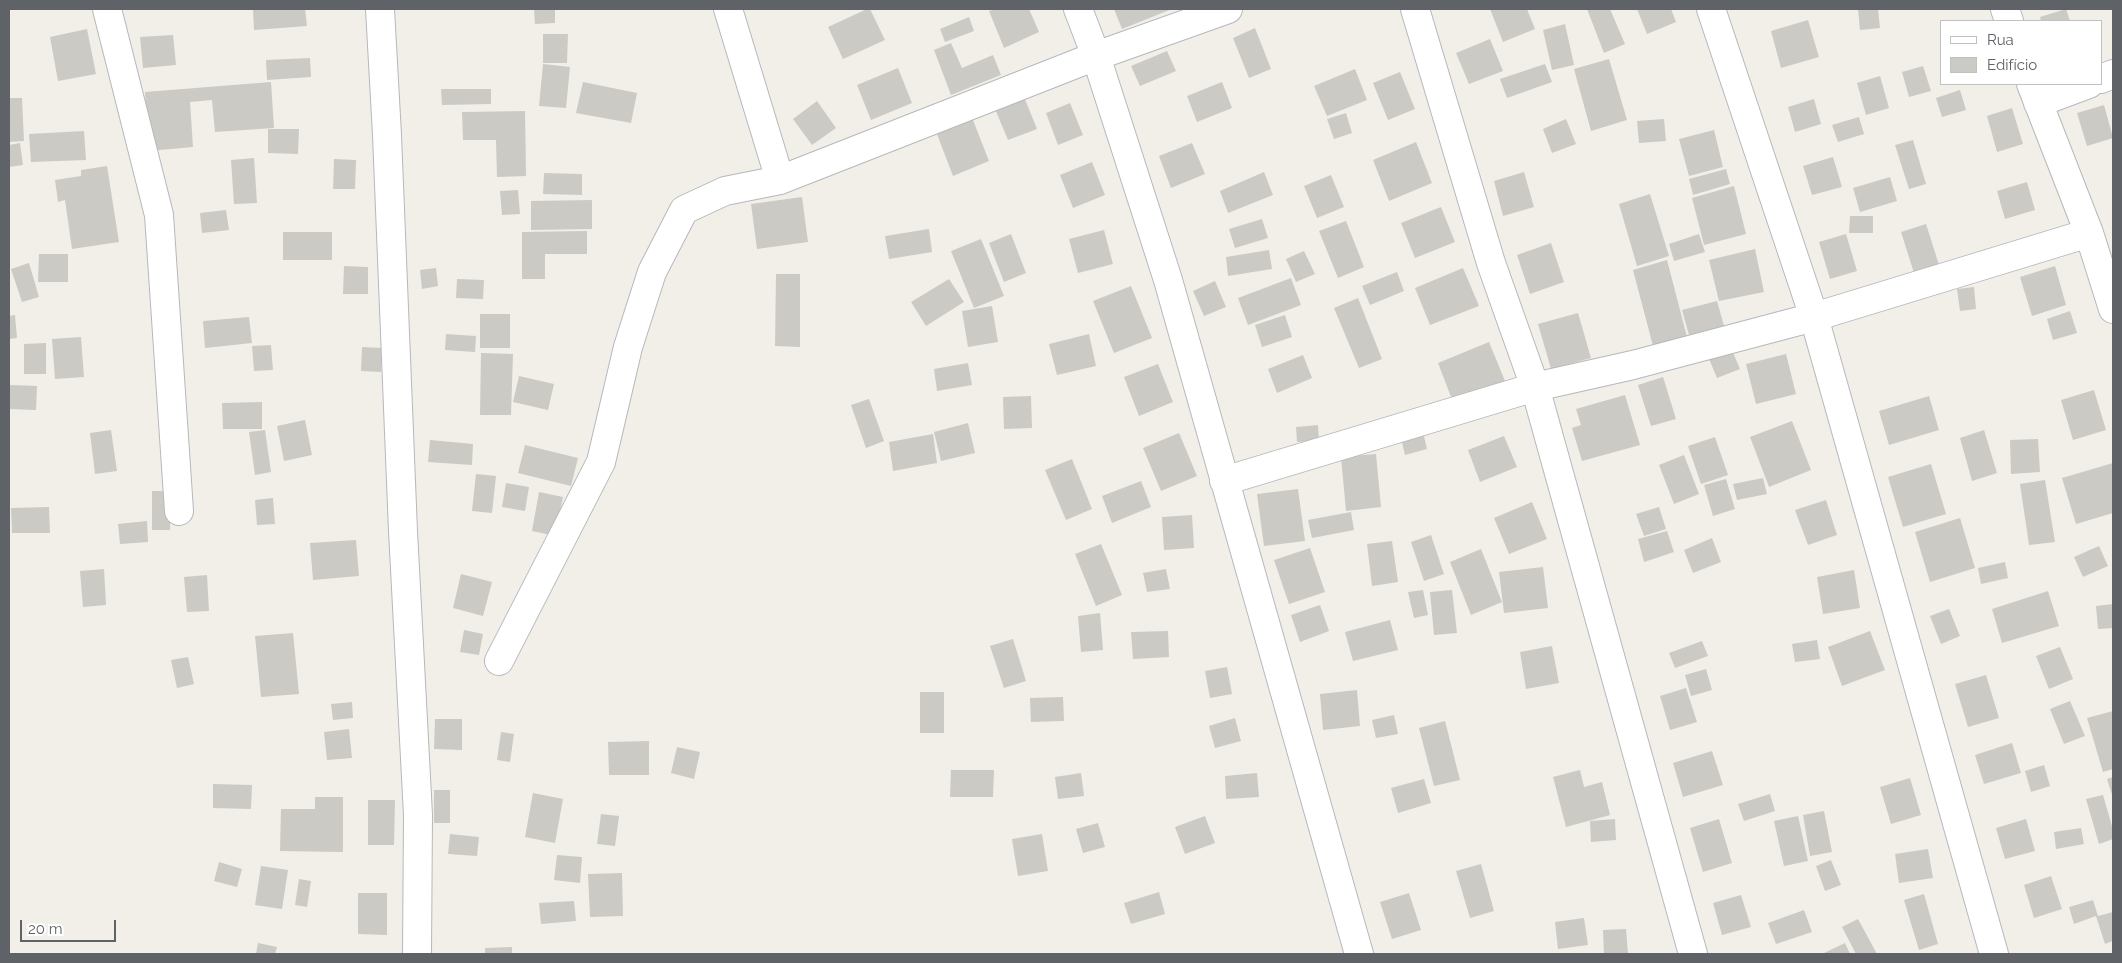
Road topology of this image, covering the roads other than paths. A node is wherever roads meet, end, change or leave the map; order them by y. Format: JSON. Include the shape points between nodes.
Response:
{"nodes":[{"id":1,"x":107,"y":9,"type":"edge"},
{"id":2,"x":380,"y":9,"type":"edge"},
{"id":3,"x":728,"y":9,"type":"edge"},
{"id":4,"x":1078,"y":9,"type":"edge"},
{"id":5,"x":1228,"y":9,"type":"edge"},
{"id":6,"x":1415,"y":9,"type":"edge"},
{"id":7,"x":1710,"y":9,"type":"edge"},
{"id":8,"x":1096,"y":56,"type":"junction"},
{"id":9,"x":2083,"y":85,"type":"edge"},
{"id":10,"x":2034,"y":94,"type":"edge"},
{"id":11,"x":780,"y":180,"type":"junction"},
{"id":12,"x":2089,"y":233,"type":"junction"},
{"id":13,"x":2113,"y":309,"type":"edge"},
{"id":14,"x":1814,"y":317,"type":"junction"},
{"id":15,"x":1536,"y":387,"type":"junction"},
{"id":16,"x":1224,"y":481,"type":"junction"},
{"id":17,"x":179,"y":511,"type":"dead end"},
{"id":18,"x":498,"y":661,"type":"dead end"},
{"id":19,"x":417,"y":954,"type":"edge"},
{"id":20,"x":1359,"y":954,"type":"edge"},
{"id":21,"x":1693,"y":954,"type":"edge"},
{"id":22,"x":1994,"y":954,"type":"edge"}],
"edges":[{"from":1,"to":17,"type":"street","via":[[158,215]]},
{"from":2,"to":19,"type":"street","via":[[418,815]]},
{"from":3,"to":11,"type":"street"},
{"from":4,"to":8,"type":"street"},
{"from":5,"to":8,"type":"street"},
{"from":6,"to":15,"type":"street","via":[[1491,263]]},
{"from":7,"to":14,"type":"street"},
{"from":8,"to":11,"type":"street"},
{"from":8,"to":16,"type":"street","via":[[1168,280]]},
{"from":9,"to":10,"type":"street"},
{"from":10,"to":12,"type":"street"},
{"from":11,"to":18,"type":"street","via":[[726,191],[684,210],[652,272],[628,347],[601,462]]},
{"from":12,"to":13,"type":"street"},
{"from":12,"to":14,"type":"street"},
{"from":14,"to":15,"type":"street"},
{"from":14,"to":22,"type":"street"},
{"from":15,"to":16,"type":"street"},
{"from":15,"to":21,"type":"street"},
{"from":16,"to":20,"type":"street"}]}
